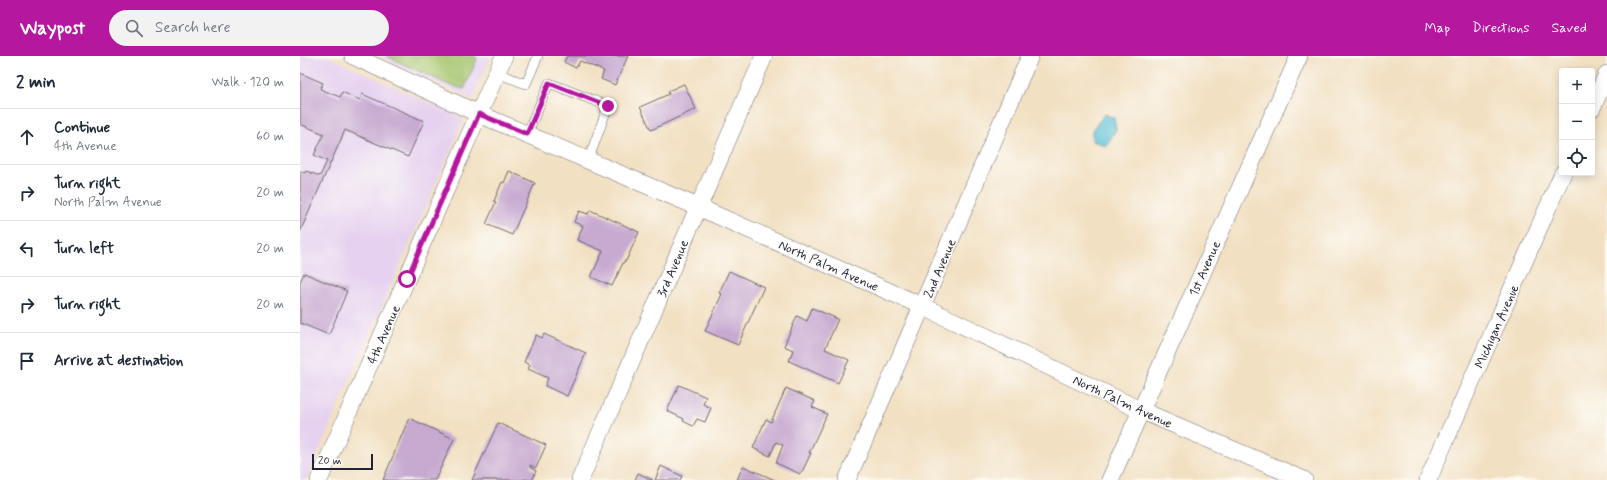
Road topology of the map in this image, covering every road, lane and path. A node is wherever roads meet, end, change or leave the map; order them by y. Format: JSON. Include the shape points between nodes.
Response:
{"nodes":[{"id":1,"x":353,"y":56,"type":"edge"},
{"id":2,"x":504,"y":56,"type":"edge"},
{"id":3,"x":538,"y":56,"type":"edge"},
{"id":4,"x":764,"y":56,"type":"edge"},
{"id":5,"x":1030,"y":56,"type":"edge"},
{"id":6,"x":1298,"y":56,"type":"edge"},
{"id":7,"x":497,"y":73,"type":"junction"},
{"id":8,"x":1607,"y":74,"type":"edge"},
{"id":9,"x":1594,"y":104,"type":"edge"},
{"id":10,"x":479,"y":114,"type":"junction"},
{"id":11,"x":527,"y":134,"type":"junction"},
{"id":12,"x":588,"y":160,"type":"junction"},
{"id":13,"x":1562,"y":176,"type":"edge"},
{"id":14,"x":698,"y":207,"type":"junction"},
{"id":15,"x":922,"y":306,"type":"junction"},
{"id":16,"x":1140,"y":410,"type":"junction"},
{"id":17,"x":319,"y":480,"type":"edge"},
{"id":18,"x":580,"y":480,"type":"edge"},
{"id":19,"x":847,"y":480,"type":"edge"},
{"id":20,"x":1110,"y":480,"type":"edge"},
{"id":21,"x":1304,"y":480,"type":"edge"},
{"id":22,"x":1428,"y":480,"type":"edge"}],
"edges":[{"from":1,"to":10,"type":"street","name":"North Palm Avenue"},
{"from":2,"to":7,"type":"street","name":"4th Avenue"},
{"from":3,"to":7,"type":"lane","via":[[526,84]]},
{"from":4,"to":14,"type":"street","name":"3rd Avenue"},
{"from":5,"to":15,"type":"street","name":"2nd Avenue"},
{"from":6,"to":16,"type":"street","name":"1st Avenue"},
{"from":7,"to":10,"type":"street","name":"4th Avenue"},
{"from":8,"to":9,"type":"street"},
{"from":10,"to":11,"type":"street","name":"North Palm Avenue"},
{"from":10,"to":17,"type":"street","name":"4th Avenue"},
{"from":11,"to":12,"type":"street","name":"North Palm Avenue"},
{"from":11,"to":12,"type":"lane","via":[[549,83],[608,106]]},
{"from":12,"to":14,"type":"street","name":"North Palm Avenue"},
{"from":13,"to":22,"type":"street","name":"Michigan Avenue"},
{"from":14,"to":15,"type":"street","name":"North Palm Avenue"},
{"from":14,"to":18,"type":"street","name":"3rd Avenue"},
{"from":15,"to":16,"type":"street","name":"North Palm Avenue"},
{"from":15,"to":19,"type":"street","name":"2nd Avenue"},
{"from":16,"to":20,"type":"street","name":"1st Avenue"},
{"from":16,"to":21,"type":"street","name":"North Palm Avenue"}]}
